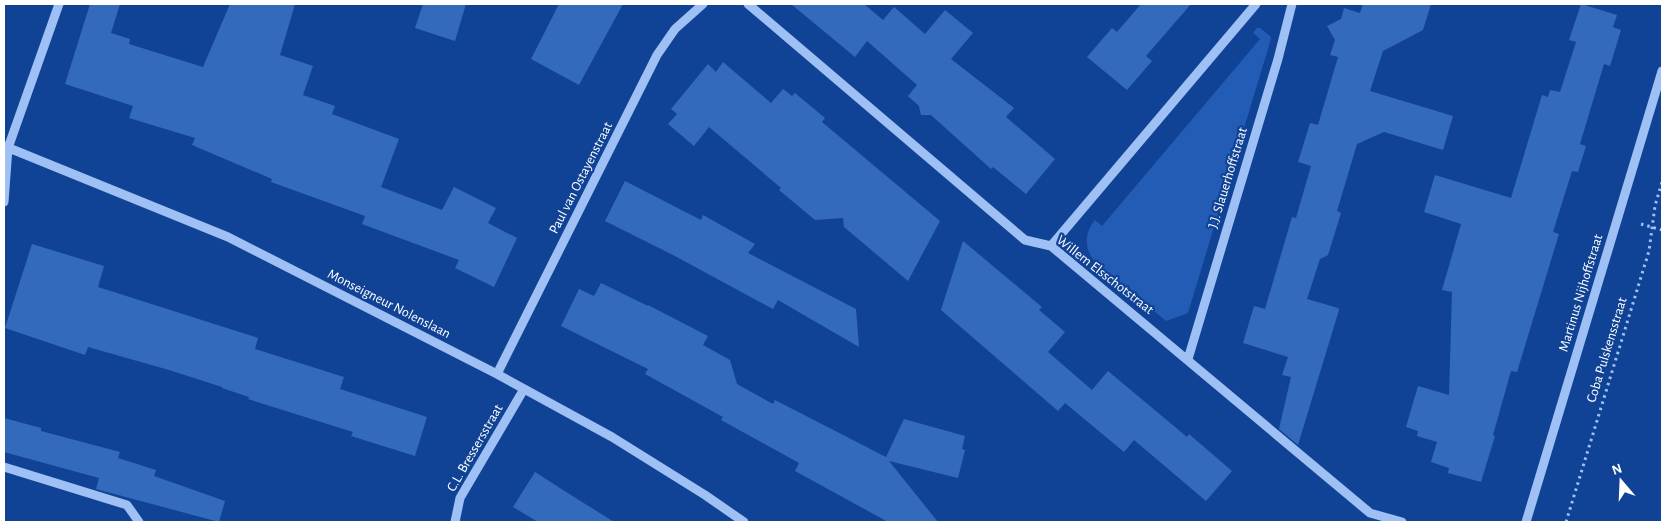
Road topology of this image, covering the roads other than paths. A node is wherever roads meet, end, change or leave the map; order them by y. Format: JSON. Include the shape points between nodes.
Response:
{"nodes":[{"id":1,"x":59,"y":4,"type":"edge"},
{"id":2,"x":703,"y":4,"type":"edge"},
{"id":3,"x":748,"y":4,"type":"edge"},
{"id":4,"x":1256,"y":4,"type":"edge"},
{"id":5,"x":1292,"y":4,"type":"edge"},
{"id":6,"x":1662,"y":71,"type":"edge"},
{"id":7,"x":6,"y":147,"type":"edge"},
{"id":8,"x":4,"y":202,"type":"edge"},
{"id":9,"x":1051,"y":246,"type":"junction"},
{"id":10,"x":1188,"y":359,"type":"junction"},
{"id":11,"x":497,"y":374,"type":"junction"},
{"id":12,"x":524,"y":389,"type":"junction"},
{"id":13,"x":4,"y":466,"type":"edge"},
{"id":14,"x":139,"y":522,"type":"edge"},
{"id":15,"x":455,"y":522,"type":"edge"},
{"id":16,"x":744,"y":522,"type":"edge"},
{"id":17,"x":1402,"y":522,"type":"edge"},
{"id":18,"x":1526,"y":522,"type":"edge"}],
"edges":[{"from":1,"to":7,"type":"street"},
{"from":2,"to":11,"type":"street","name":"Paul van Ostayenstraat","via":[[675,29],[657,55]]},
{"from":3,"to":9,"type":"street","name":"Willem Elsschotstraat","via":[[1025,240]]},
{"from":4,"to":9,"type":"street"},
{"from":5,"to":10,"type":"street","name":"J.J. Slauerhoffstraat"},
{"from":6,"to":18,"type":"street","name":"Martinus Nijhoffstraat"},
{"from":7,"to":8,"type":"street"},
{"from":7,"to":11,"type":"street","name":"Monseigneur Nolenslaan","via":[[228,236]]},
{"from":9,"to":10,"type":"street","name":"Willem Elsschotstraat"},
{"from":10,"to":17,"type":"street","name":"Willem Elsschotstraat","via":[[1370,513]]},
{"from":11,"to":12,"type":"street","name":"Monseigneur Nolenslaan"},
{"from":12,"to":15,"type":"street","name":"C.L. Bressersstraat","via":[[460,498]]},
{"from":12,"to":16,"type":"street","name":"Monseigneur Nolenslaan","via":[[612,437]]},
{"from":13,"to":14,"type":"street","via":[[127,504]]}]}
